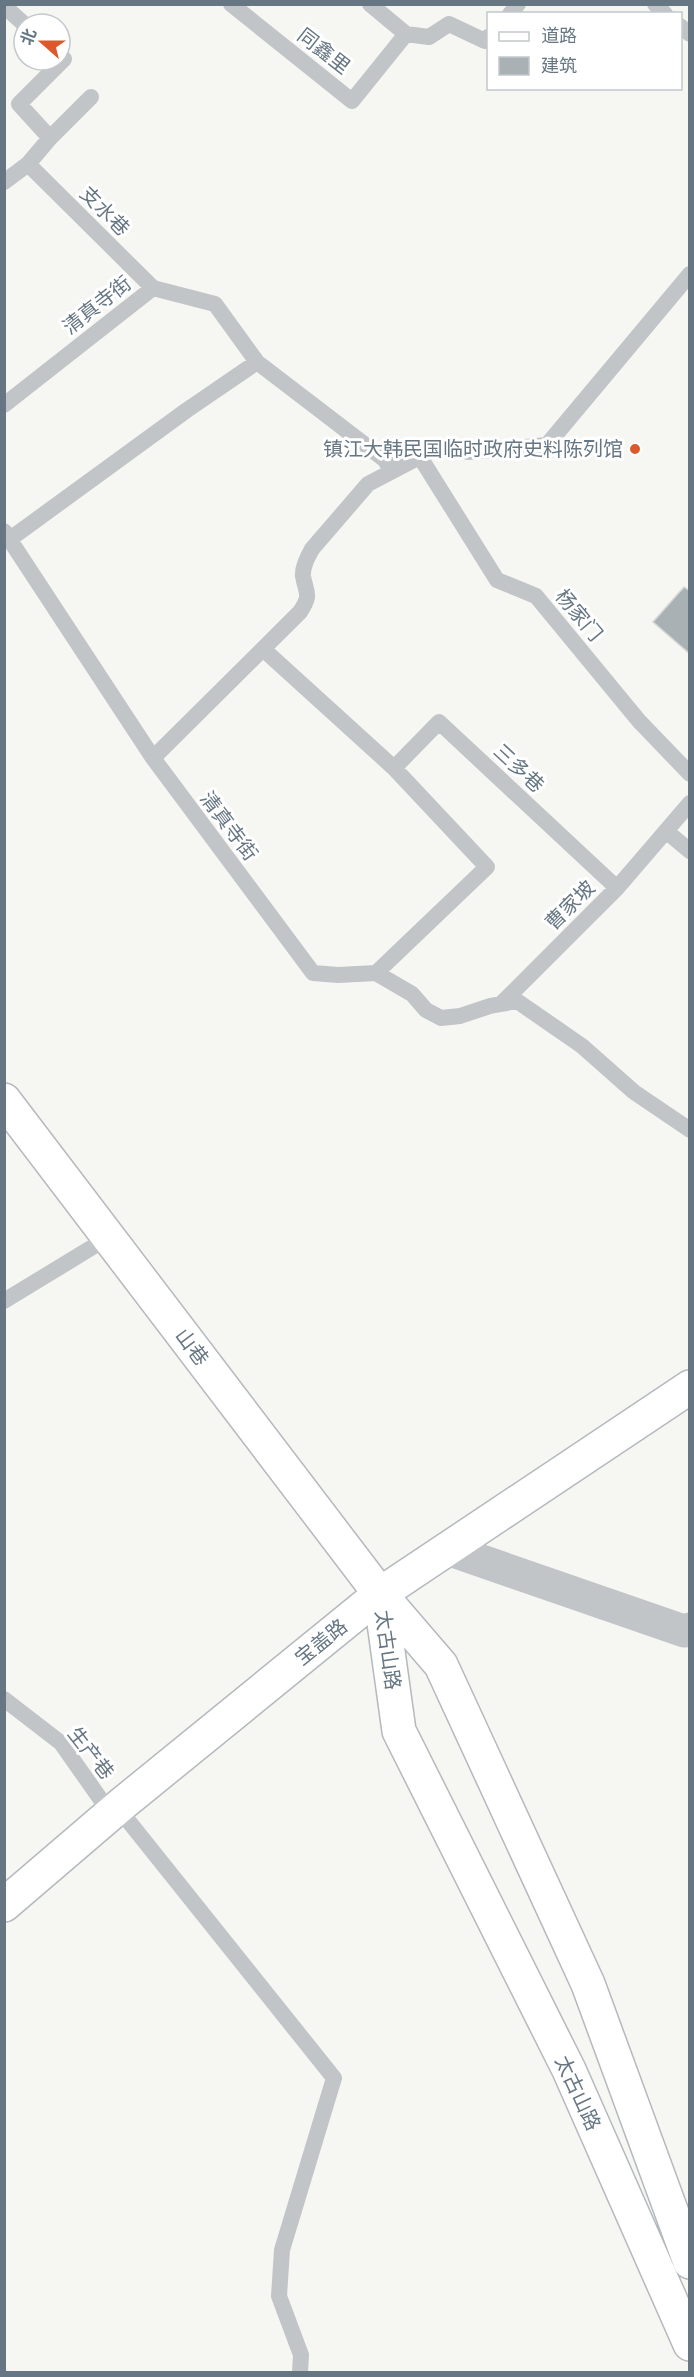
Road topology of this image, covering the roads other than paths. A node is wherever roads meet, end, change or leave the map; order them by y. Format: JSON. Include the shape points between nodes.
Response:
{"nodes":[{"id":1,"x":231,"y":4,"type":"edge"},
{"id":2,"x":370,"y":4,"type":"edge"},
{"id":3,"x":406,"y":34,"type":"junction"},
{"id":4,"x":487,"y":39,"type":"edge"},
{"id":5,"x":51,"y":72,"type":"edge"},
{"id":6,"x":91,"y":97,"type":"dead end"},
{"id":7,"x":50,"y":138,"type":"junction"},
{"id":8,"x":28,"y":164,"type":"junction"},
{"id":9,"x":4,"y":183,"type":"edge"},
{"id":10,"x":689,"y":274,"type":"edge"},
{"id":11,"x":153,"y":288,"type":"junction"},
{"id":12,"x":256,"y":362,"type":"junction"},
{"id":13,"x":4,"y":405,"type":"edge"},
{"id":14,"x":420,"y":457,"type":"junction"},
{"id":15,"x":391,"y":471,"type":"junction"},
{"id":16,"x":7,"y":535,"type":"edge"},
{"id":17,"x":263,"y":649,"type":"junction"},
{"id":18,"x":153,"y":758,"type":"junction"},
{"id":19,"x":394,"y":768,"type":"junction"},
{"id":20,"x":690,"y":774,"type":"edge"},
{"id":21,"x":690,"y":803,"type":"edge"},
{"id":22,"x":666,"y":831,"type":"junction"},
{"id":23,"x":690,"y":851,"type":"edge"},
{"id":24,"x":617,"y":888,"type":"junction"},
{"id":25,"x":376,"y":973,"type":"junction"},
{"id":26,"x":495,"y":1005,"type":"junction"},
{"id":27,"x":4,"y":1100,"type":"edge"},
{"id":28,"x":690,"y":1130,"type":"edge"},
{"id":29,"x":109,"y":1237,"type":"junction"},
{"id":30,"x":4,"y":1301,"type":"edge"},
{"id":31,"x":690,"y":1388,"type":"edge"},
{"id":32,"x":447,"y":1549,"type":"junction"},
{"id":33,"x":380,"y":1594,"type":"junction"},
{"id":34,"x":690,"y":1629,"type":"edge"},
{"id":35,"x":4,"y":1699,"type":"edge"},
{"id":36,"x":115,"y":1811,"type":"junction"},
{"id":37,"x":4,"y":1905,"type":"edge"},
{"id":38,"x":690,"y":2262,"type":"edge"},
{"id":39,"x":690,"y":2344,"type":"edge"},
{"id":40,"x":300,"y":2373,"type":"edge"}],
"edges":[{"from":1,"to":3,"type":"lane","name":"同鑫里","via":[[352,100]]},
{"from":2,"to":3,"type":"lane"},
{"from":3,"to":4,"type":"lane","via":[[429,37],[449,24]]},
{"from":5,"to":7,"type":"lane","via":[[19,104]]},
{"from":6,"to":7,"type":"lane"},
{"from":7,"to":8,"type":"lane"},
{"from":8,"to":9,"type":"lane"},
{"from":8,"to":11,"type":"lane","name":"支水巷"},
{"from":10,"to":14,"type":"lane","via":[[547,445],[468,452],[451,448]]},
{"from":11,"to":12,"type":"lane","name":"清真寺街","via":[[215,304]]},
{"from":11,"to":13,"type":"lane","name":"清真寺街"},
{"from":12,"to":15,"type":"lane","via":[[385,460]]},
{"from":12,"to":16,"type":"lane","name":"清真寺街"},
{"from":14,"to":15,"type":"lane"},
{"from":14,"to":20,"type":"lane","name":"杨家门","via":[[497,580],[536,596],[639,721]]},
{"from":15,"to":17,"type":"lane","via":[[368,484],[312,549],[303,574],[308,600]]},
{"from":16,"to":18,"type":"lane","name":"清真寺街"},
{"from":17,"to":18,"type":"lane"},
{"from":17,"to":19,"type":"lane"},
{"from":18,"to":25,"type":"lane","name":"清真寺街","via":[[313,973]]},
{"from":19,"to":24,"type":"lane","name":"三多巷","via":[[439,722]]},
{"from":19,"to":25,"type":"lane","via":[[487,867]]},
{"from":21,"to":22,"type":"lane","name":"曹家坡"},
{"from":22,"to":23,"type":"lane"},
{"from":22,"to":24,"type":"lane","name":"曹家坡"},
{"from":24,"to":26,"type":"lane","name":"曹家坡"},
{"from":25,"to":26,"type":"lane","via":[[412,994],[426,1010],[441,1018]]},
{"from":26,"to":28,"type":"lane","via":[[517,1001],[582,1046],[634,1092]]},
{"from":27,"to":29,"type":"street","name":"山巷"},
{"from":29,"to":30,"type":"lane"},
{"from":29,"to":33,"type":"street","name":"山巷"},
{"from":31,"to":32,"type":"street","name":"宝盖路"},
{"from":32,"to":33,"type":"street","name":"宝盖路"},
{"from":32,"to":34,"type":"street","via":[[684,1631]]},
{"from":33,"to":36,"type":"street","name":"宝盖路"},
{"from":33,"to":38,"type":"street","name":"太古山路","via":[[441,1665],[588,1984]]},
{"from":33,"to":39,"type":"street","name":"太古山路","via":[[399,1731],[569,2070]]},
{"from":35,"to":36,"type":"lane","name":"生产巷","via":[[61,1743]]},
{"from":36,"to":37,"type":"street","name":"宝盖路"},
{"from":36,"to":40,"type":"lane","name":"生产巷","via":[[334,2078],[282,2250],[279,2296],[301,2355]]}]}
